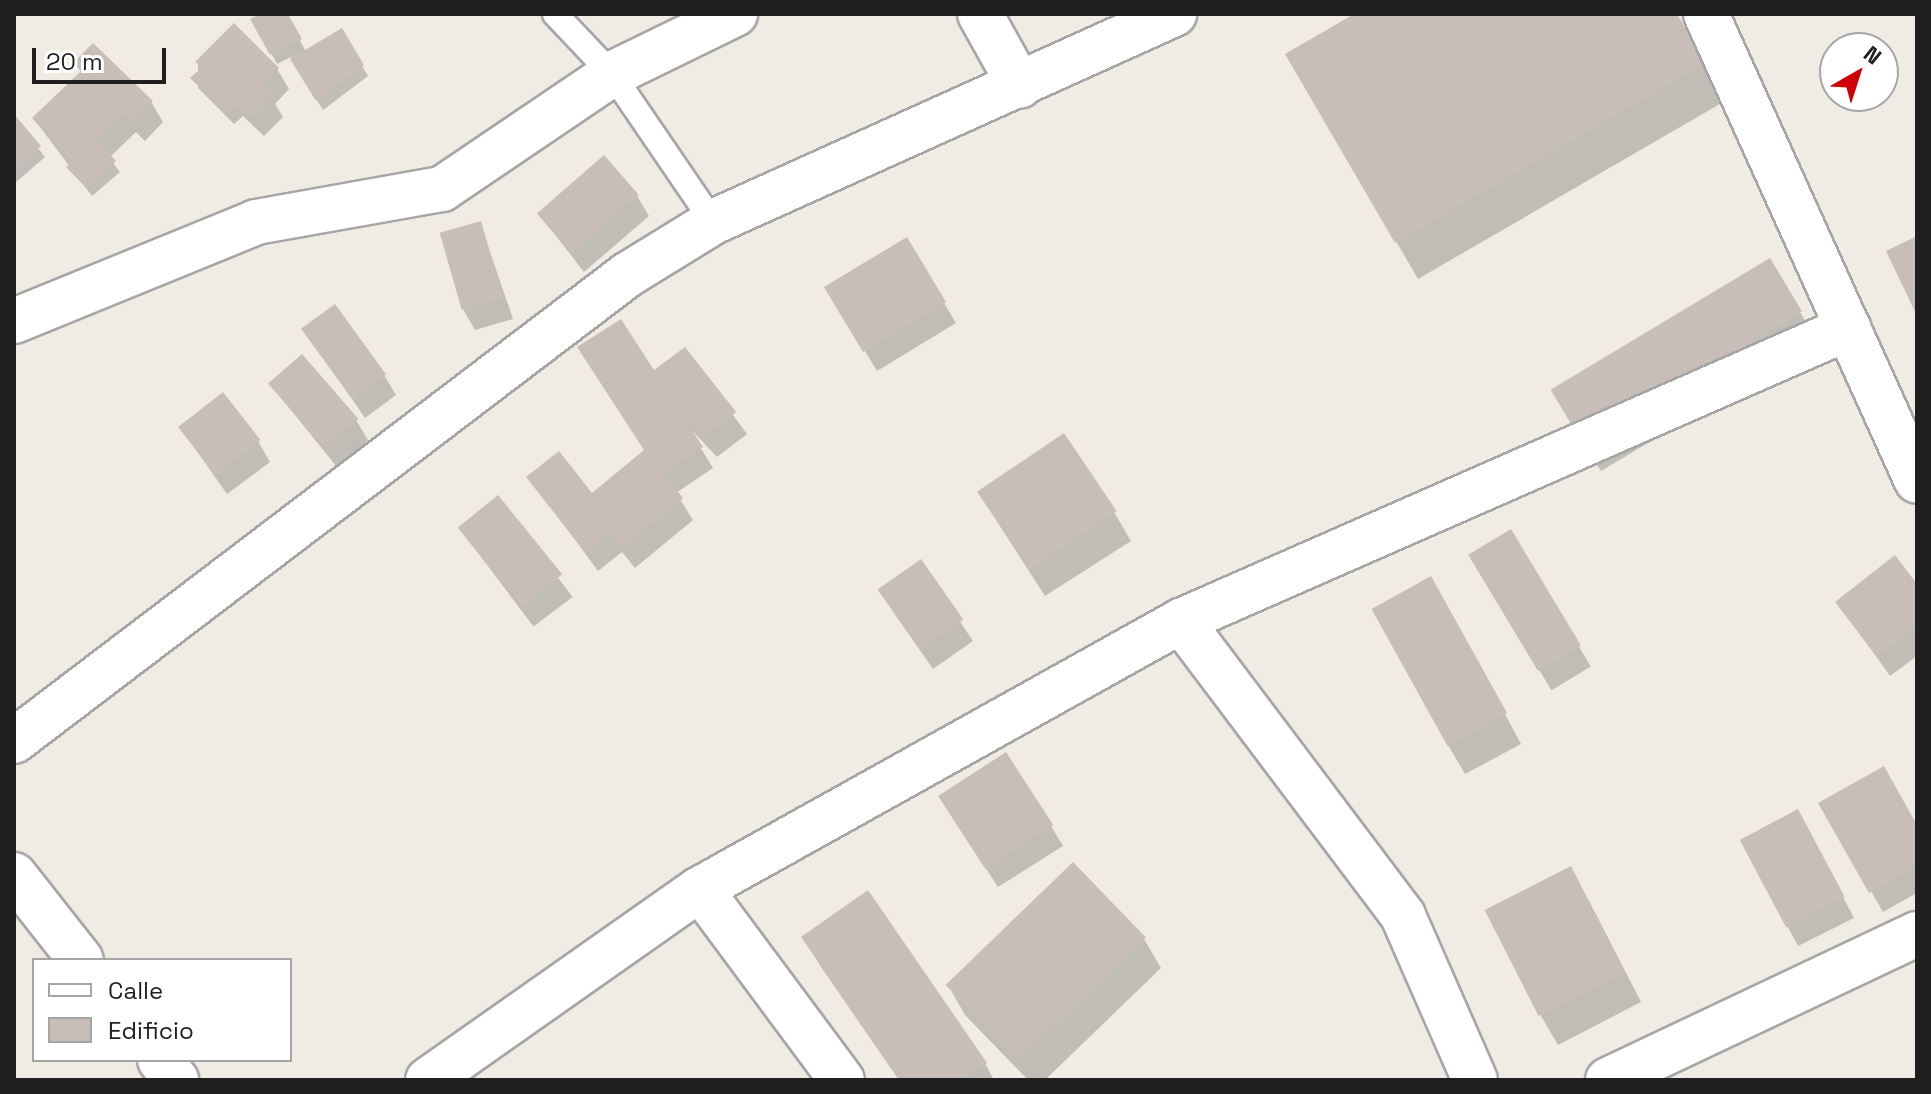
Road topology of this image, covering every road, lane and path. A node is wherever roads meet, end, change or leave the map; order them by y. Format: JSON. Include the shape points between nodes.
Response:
{"nodes":[{"id":1,"x":555,"y":14,"type":"edge"},
{"id":2,"x":735,"y":14,"type":"edge"},
{"id":3,"x":980,"y":14,"type":"edge"},
{"id":4,"x":1174,"y":14,"type":"edge"},
{"id":5,"x":1706,"y":14,"type":"edge"},
{"id":6,"x":612,"y":74,"type":"junction"},
{"id":7,"x":1020,"y":86,"type":"junction"},
{"id":8,"x":713,"y":222,"type":"junction"},
{"id":9,"x":14,"y":321,"type":"edge"},
{"id":10,"x":1848,"y":328,"type":"junction"},
{"id":11,"x":1917,"y":481,"type":"edge"},
{"id":12,"x":1181,"y":621,"type":"junction"},
{"id":13,"x":14,"y":741,"type":"edge"},
{"id":14,"x":14,"y":875,"type":"edge"},
{"id":15,"x":700,"y":889,"type":"junction"},
{"id":16,"x":1917,"y":934,"type":"edge"},
{"id":17,"x":79,"y":958,"type":"edge"},
{"id":18,"x":162,"y":1062,"type":"edge"},
{"id":19,"x":176,"y":1080,"type":"edge"},
{"id":20,"x":428,"y":1080,"type":"edge"},
{"id":21,"x":842,"y":1080,"type":"edge"},
{"id":22,"x":1475,"y":1080,"type":"edge"},
{"id":23,"x":1608,"y":1080,"type":"edge"}],
"edges":[{"from":1,"to":6,"type":"lane"},
{"from":2,"to":6,"type":"street"},
{"from":3,"to":7,"type":"street"},
{"from":4,"to":7,"type":"street"},
{"from":5,"to":10,"type":"street"},
{"from":6,"to":8,"type":"lane"},
{"from":6,"to":9,"type":"street","via":[[442,189],[256,222]]},
{"from":7,"to":8,"type":"street"},
{"from":8,"to":13,"type":"street","via":[[485,377]]},
{"from":10,"to":11,"type":"street"},
{"from":10,"to":12,"type":"street"},
{"from":12,"to":15,"type":"street"},
{"from":12,"to":22,"type":"street","via":[[1403,916]]},
{"from":14,"to":17,"type":"street"},
{"from":15,"to":20,"type":"street"},
{"from":15,"to":21,"type":"street"},
{"from":16,"to":23,"type":"street"},
{"from":18,"to":19,"type":"street"}]}
